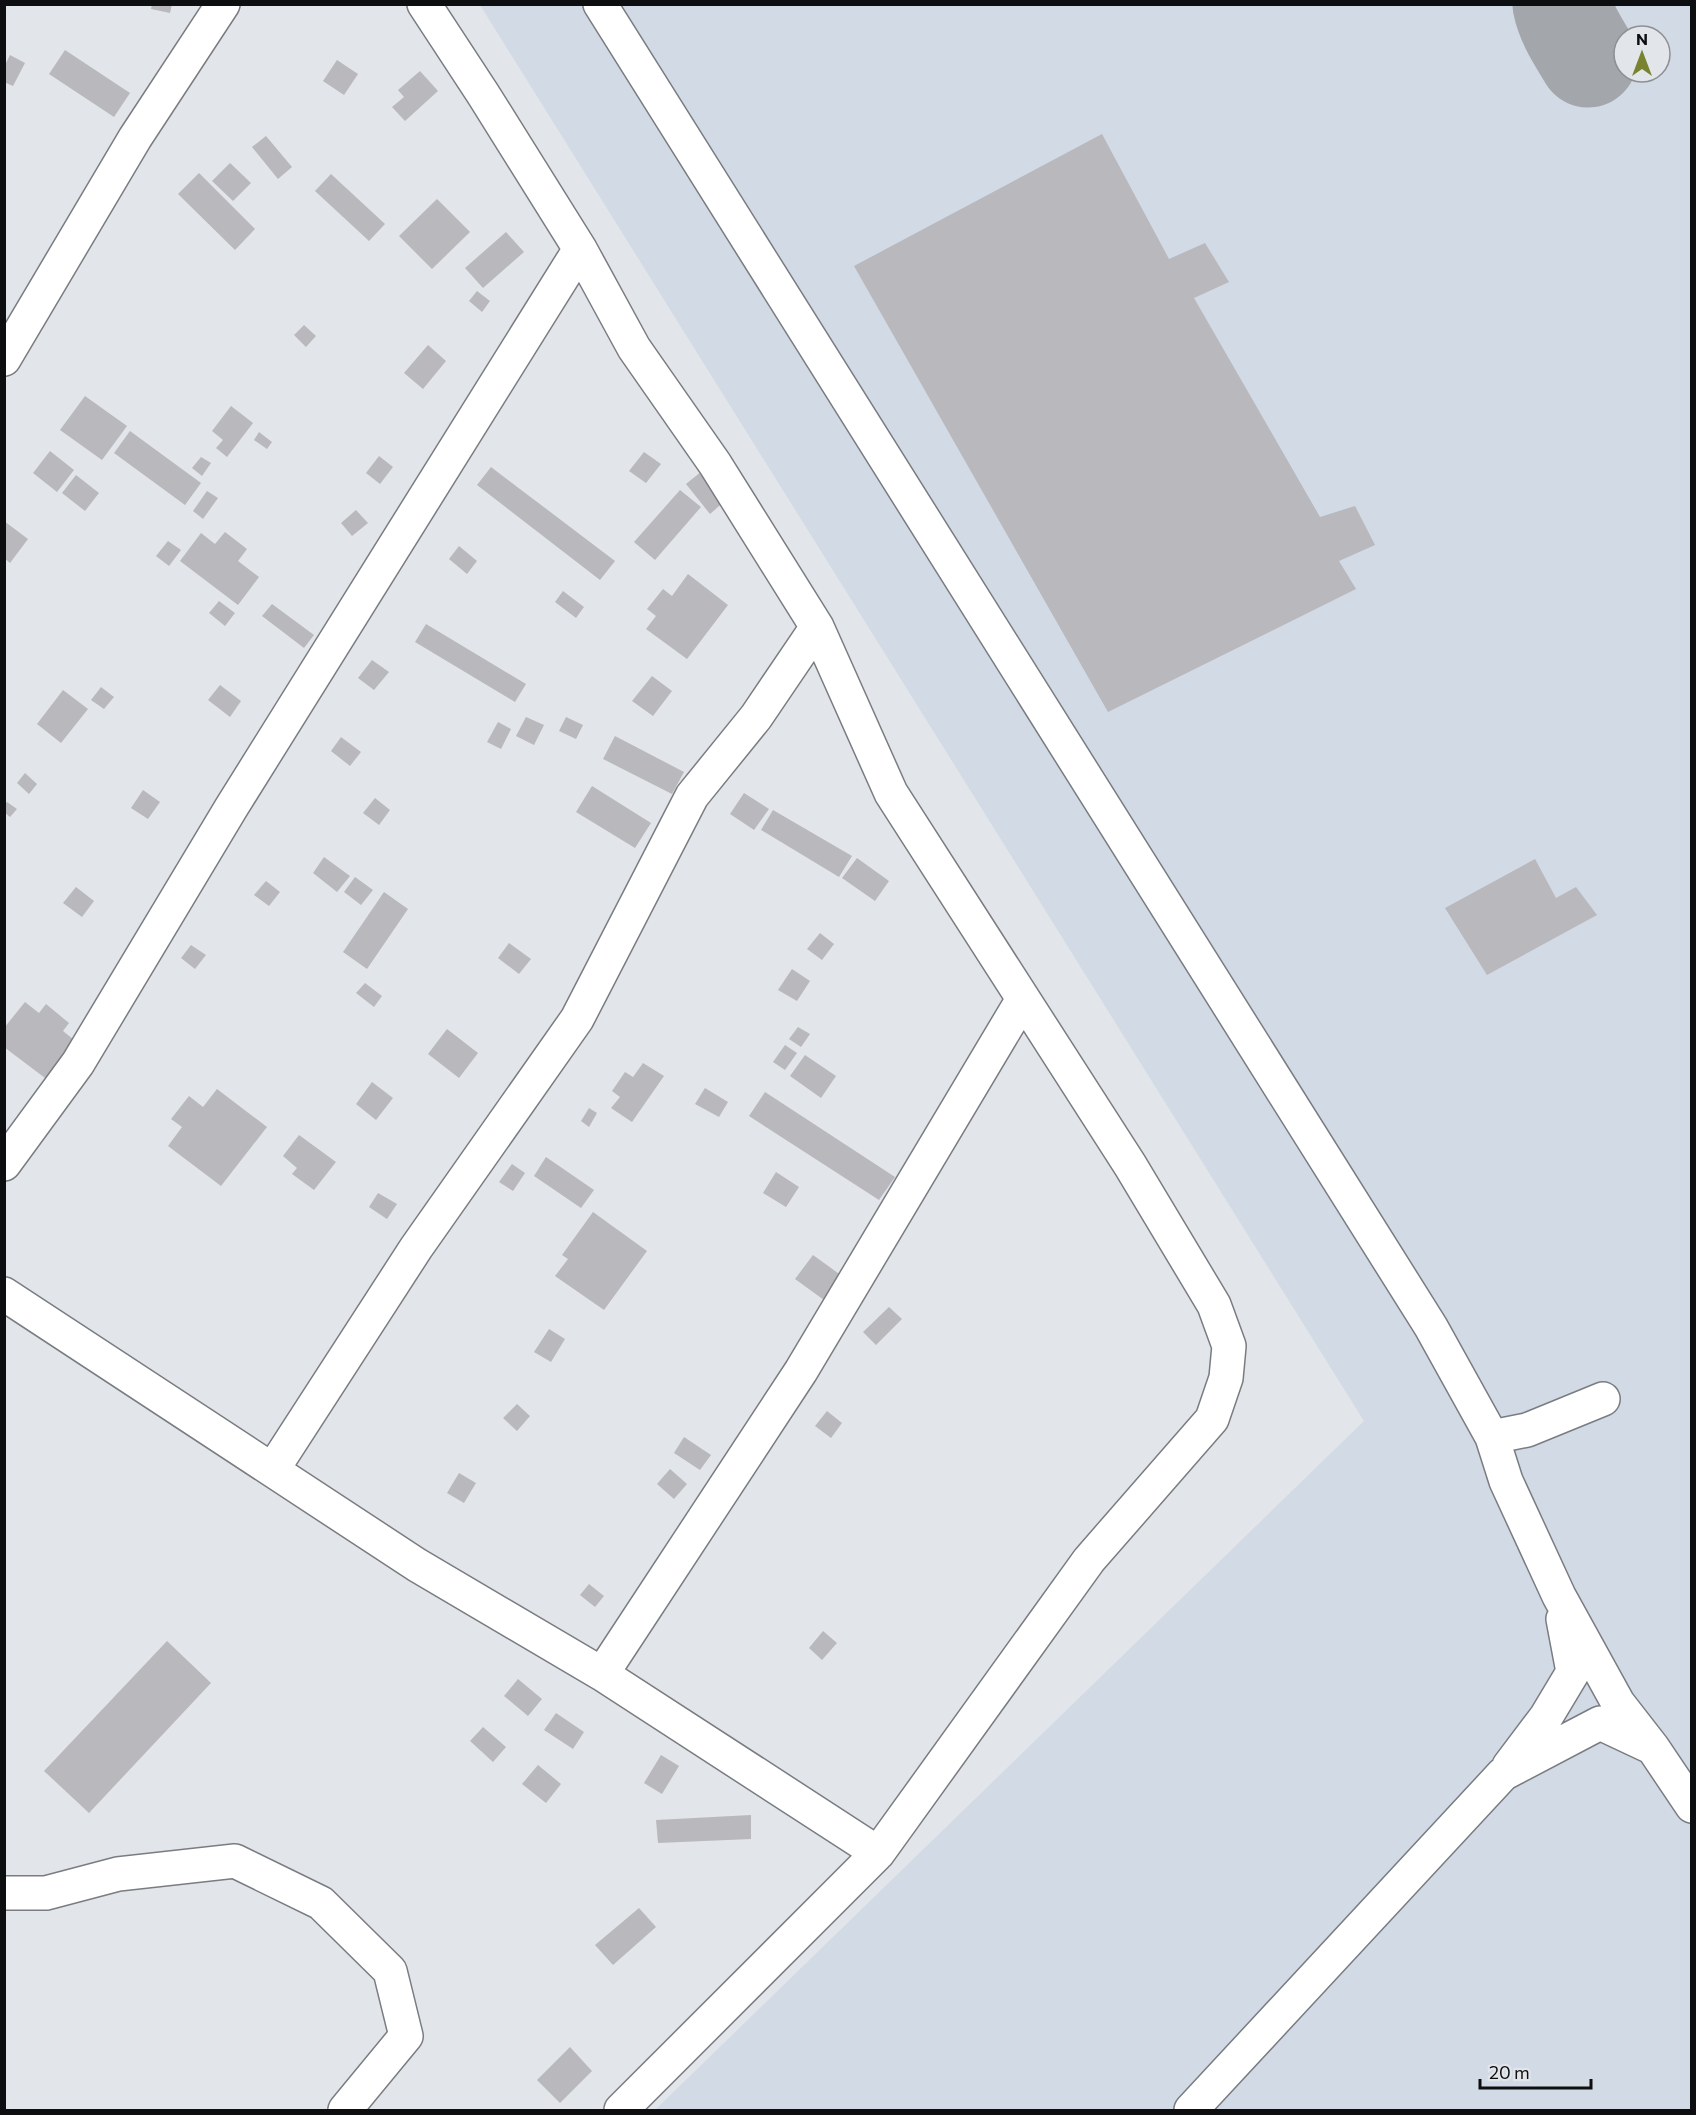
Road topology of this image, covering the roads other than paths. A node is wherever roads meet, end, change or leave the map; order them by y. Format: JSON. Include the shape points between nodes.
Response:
{"nodes":[{"id":1,"x":223,"y":4,"type":"edge"},
{"id":2,"x":424,"y":4,"type":"edge"},
{"id":3,"x":600,"y":4,"type":"edge"},
{"id":4,"x":580,"y":249,"type":"junction"},
{"id":5,"x":4,"y":359,"type":"edge"},
{"id":6,"x":817,"y":627,"type":"junction"},
{"id":7,"x":1023,"y":999,"type":"junction"},
{"id":8,"x":4,"y":1164,"type":"edge"},
{"id":9,"x":4,"y":1294,"type":"edge"},
{"id":10,"x":1603,"y":1399,"type":"dead end"},
{"id":11,"x":1492,"y":1437,"type":"junction"},
{"id":12,"x":273,"y":1468,"type":"junction"},
{"id":13,"x":1559,"y":1596,"type":"junction"},
{"id":14,"x":602,"y":1674,"type":"junction"},
{"id":15,"x":1653,"y":1748,"type":"junction"},
{"id":16,"x":1503,"y":1774,"type":"junction"},
{"id":17,"x":1692,"y":1806,"type":"edge"},
{"id":18,"x":878,"y":1853,"type":"junction"},
{"id":19,"x":4,"y":1893,"type":"edge"},
{"id":20,"x":345,"y":2110,"type":"edge"},
{"id":21,"x":621,"y":2110,"type":"edge"},
{"id":22,"x":1191,"y":2110,"type":"edge"}],
"edges":[{"from":1,"to":5,"type":"street","via":[[135,138]]},
{"from":2,"to":4,"type":"street"},
{"from":3,"to":11,"type":"street","via":[[1431,1327]]},
{"from":4,"to":6,"type":"street","via":[[634,348],[715,464]]},
{"from":4,"to":8,"type":"street","via":[[231,808],[78,1063]]},
{"from":6,"to":7,"type":"street","via":[[891,793]]},
{"from":6,"to":12,"type":"street","via":[[756,717],[692,796],[577,1019],[416,1248]]},
{"from":7,"to":14,"type":"street","via":[[801,1371]]},
{"from":7,"to":18,"type":"street","via":[[1214,1305],[1229,1346],[1226,1378],[1212,1419],[1089,1560]]},
{"from":9,"to":12,"type":"street"},
{"from":10,"to":11,"type":"street","via":[[1527,1430]]},
{"from":11,"to":13,"type":"street","via":[[1506,1481]]},
{"from":12,"to":14,"type":"street","via":[[417,1565]]},
{"from":13,"to":15,"type":"street","via":[[1618,1704]]},
{"from":13,"to":16,"type":"street","via":[[1573,1672],[1546,1717]]},
{"from":14,"to":18,"type":"street"},
{"from":15,"to":16,"type":"street","via":[[1600,1723]]},
{"from":15,"to":17,"type":"street"},
{"from":16,"to":22,"type":"street"},
{"from":18,"to":21,"type":"street"},
{"from":19,"to":20,"type":"street","via":[[46,1893],[118,1874],[235,1861],[321,1903],[390,1971],[406,2036]]}]}
